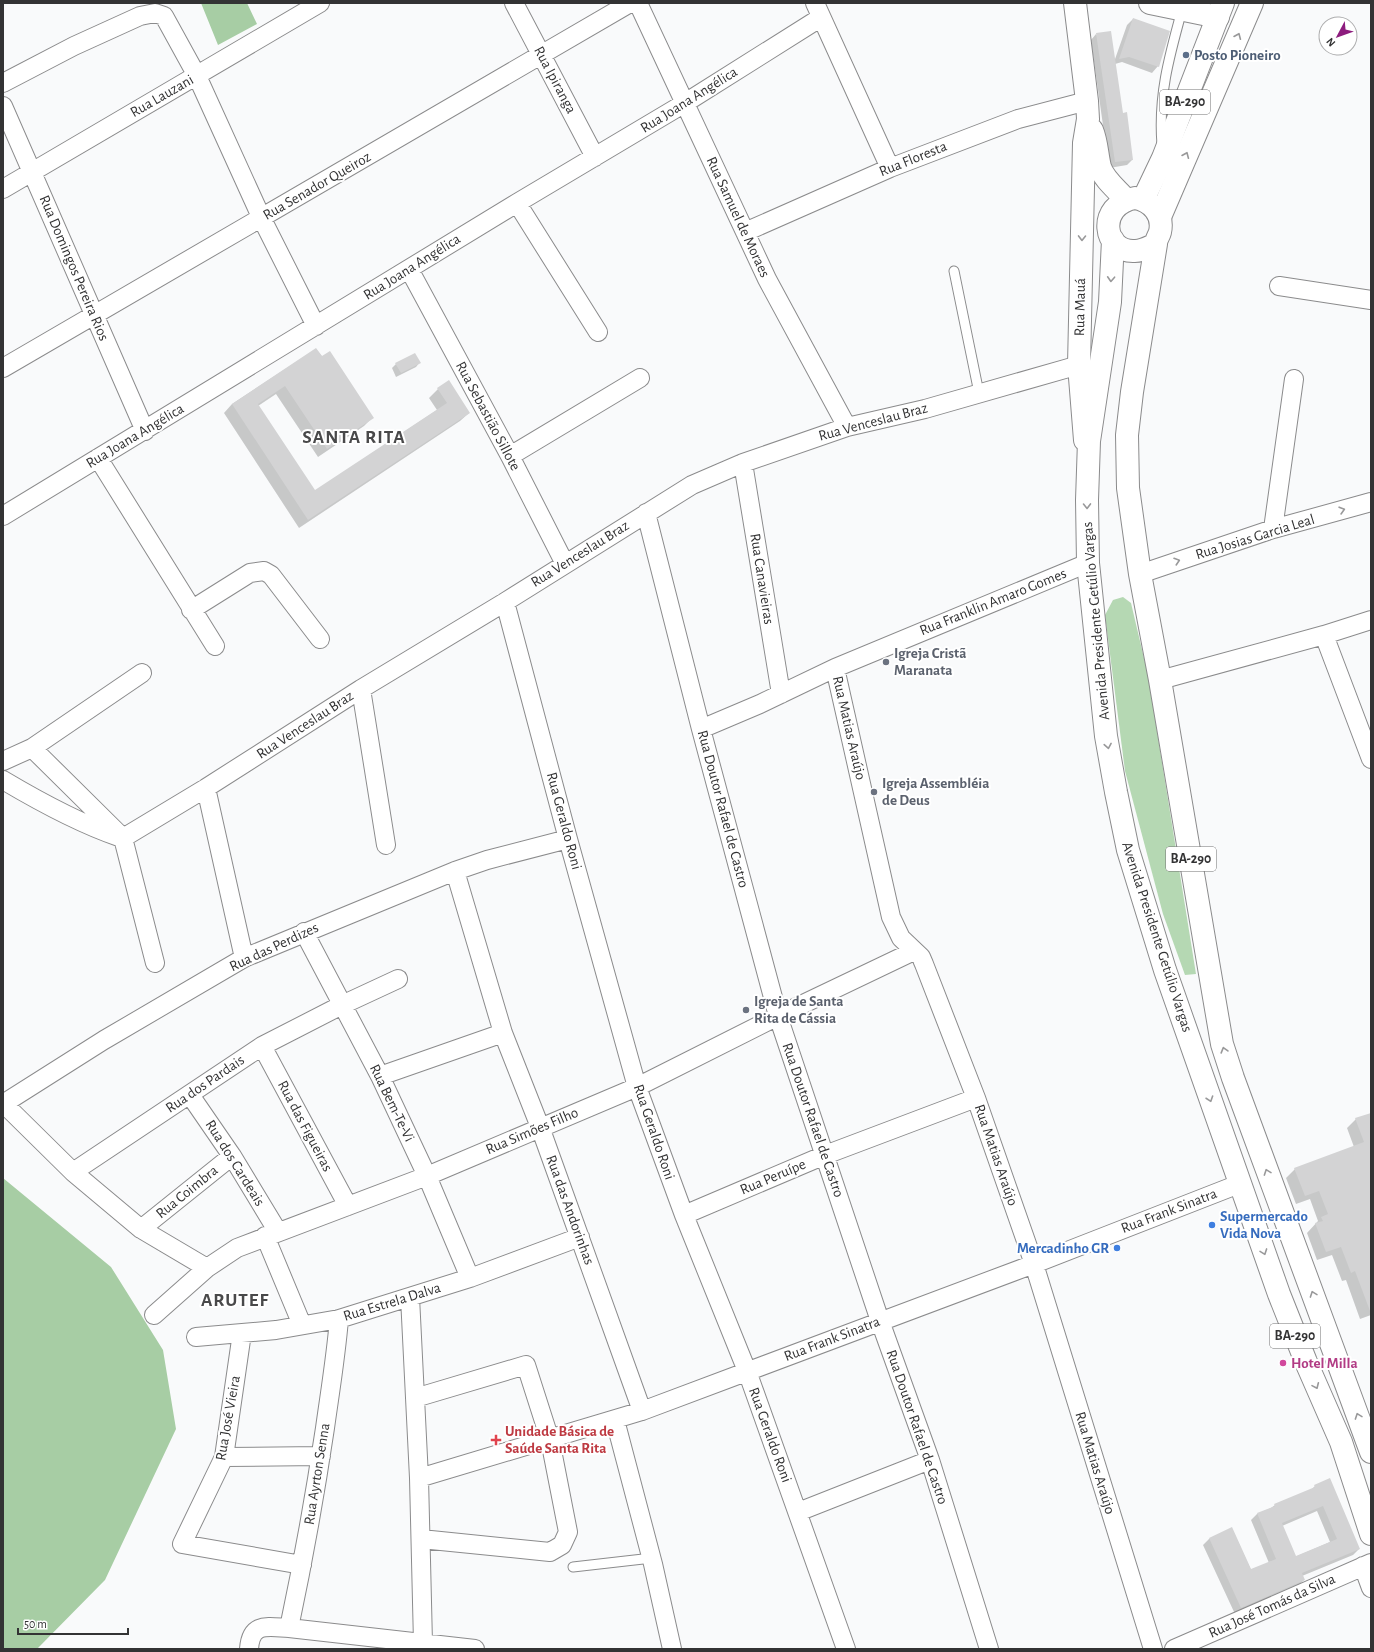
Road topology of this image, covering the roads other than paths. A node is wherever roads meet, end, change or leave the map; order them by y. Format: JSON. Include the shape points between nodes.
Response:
{"nodes":[{"id":1,"x":320,"y":3,"type":"edge"},
{"id":2,"x":514,"y":3,"type":"edge"},
{"id":3,"x":630,"y":3,"type":"edge"},
{"id":4,"x":638,"y":3,"type":"edge"},
{"id":5,"x":1075,"y":3,"type":"edge"},
{"id":6,"x":1150,"y":3,"type":"edge"},
{"id":7,"x":1252,"y":3,"type":"edge"},
{"id":8,"x":1183,"y":6,"type":"edge"},
{"id":9,"x":818,"y":10,"type":"edge"},
{"id":10,"x":1220,"y":10,"type":"edge"},
{"id":11,"x":542,"y":56,"type":"junction"},
{"id":12,"x":197,"y":76,"type":"junction"},
{"id":13,"x":3,"y":83,"type":"edge"},
{"id":14,"x":685,"y":103,"type":"junction"},
{"id":15,"x":3,"y":106,"type":"edge"},
{"id":16,"x":1088,"y":110,"type":"junction"},
{"id":17,"x":1084,"y":143,"type":"junction"},
{"id":18,"x":595,"y":157,"type":"junction"},
{"id":19,"x":1163,"y":158,"type":"junction"},
{"id":20,"x":890,"y":168,"type":"junction"},
{"id":21,"x":32,"y":171,"type":"junction"},
{"id":22,"x":1174,"y":184,"type":"junction"},
{"id":23,"x":3,"y":189,"type":"edge"},
{"id":24,"x":1134,"y":200,"type":"junction"},
{"id":25,"x":517,"y":203,"type":"junction"},
{"id":26,"x":1160,"y":217,"type":"junction"},
{"id":27,"x":262,"y":219,"type":"junction"},
{"id":28,"x":745,"y":232,"type":"junction"},
{"id":29,"x":1111,"y":237,"type":"junction"},
{"id":30,"x":1156,"y":244,"type":"junction"},
{"id":31,"x":409,"y":269,"type":"junction"},
{"id":32,"x":954,"y":272,"type":"dead end"},
{"id":33,"x":1279,"y":286,"type":"dead end"},
{"id":34,"x":1371,"y":300,"type":"edge"},
{"id":35,"x":94,"y":315,"type":"junction"},
{"id":36,"x":316,"y":326,"type":"junction"},
{"id":37,"x":598,"y":332,"type":"dead end"},
{"id":38,"x":1079,"y":365,"type":"junction"},
{"id":39,"x":3,"y":368,"type":"edge"},
{"id":40,"x":640,"y":378,"type":"dead end"},
{"id":41,"x":1294,"y":379,"type":"dead end"},
{"id":42,"x":979,"y":393,"type":"junction"},
{"id":43,"x":847,"y":427,"type":"junction"},
{"id":44,"x":145,"y":431,"type":"junction"},
{"id":45,"x":510,"y":456,"type":"junction"},
{"id":46,"x":98,"y":458,"type":"junction"},
{"id":47,"x":743,"y":463,"type":"junction"},
{"id":48,"x":1087,"y":471,"type":"junction"},
{"id":49,"x":1371,"y":502,"type":"edge"},
{"id":50,"x":646,"y":513,"type":"junction"},
{"id":51,"x":3,"y":516,"type":"edge"},
{"id":52,"x":1273,"y":529,"type":"junction"},
{"id":53,"x":1088,"y":563,"type":"junction"},
{"id":54,"x":565,"y":564,"type":"junction"},
{"id":55,"x":1140,"y":574,"type":"junction"},
{"id":56,"x":505,"y":602,"type":"junction"},
{"id":57,"x":191,"y":610,"type":"junction"},
{"id":58,"x":1371,"y":620,"type":"edge"},
{"id":59,"x":1324,"y":635,"type":"junction"},
{"id":60,"x":320,"y":640,"type":"dead end"},
{"id":61,"x":215,"y":646,"type":"dead end"},
{"id":62,"x":835,"y":668,"type":"junction"},
{"id":63,"x":142,"y":673,"type":"dead end"},
{"id":64,"x":1160,"y":680,"type":"junction"},
{"id":65,"x":361,"y":689,"type":"junction"},
{"id":66,"x":781,"y":694,"type":"junction"},
{"id":67,"x":1363,"y":715,"type":"edge"},
{"id":68,"x":701,"y":729,"type":"junction"},
{"id":69,"x":32,"y":748,"type":"junction"},
{"id":70,"x":1371,"y":759,"type":"edge"},
{"id":71,"x":3,"y":761,"type":"edge"},
{"id":72,"x":3,"y":780,"type":"edge"},
{"id":73,"x":206,"y":788,"type":"junction"},
{"id":74,"x":123,"y":838,"type":"junction"},
{"id":75,"x":568,"y":839,"type":"junction"},
{"id":76,"x":386,"y":845,"type":"dead end"},
{"id":77,"x":455,"y":870,"type":"junction"},
{"id":78,"x":304,"y":932,"type":"junction"},
{"id":79,"x":914,"y":951,"type":"junction"},
{"id":80,"x":244,"y":958,"type":"junction"},
{"id":81,"x":155,"y":963,"type":"dead end"},
{"id":82,"x":398,"y":979,"type":"dead end"},
{"id":83,"x":342,"y":1005,"type":"junction"},
{"id":84,"x":778,"y":1016,"type":"junction"},
{"id":85,"x":503,"y":1034,"type":"junction"},
{"id":86,"x":262,"y":1046,"type":"junction"},
{"id":87,"x":380,"y":1076,"type":"junction"},
{"id":88,"x":637,"y":1086,"type":"junction"},
{"id":89,"x":190,"y":1095,"type":"junction"},
{"id":90,"x":976,"y":1098,"type":"junction"},
{"id":91,"x":3,"y":1104,"type":"edge"},
{"id":92,"x":540,"y":1127,"type":"junction"},
{"id":93,"x":825,"y":1155,"type":"junction"},
{"id":94,"x":232,"y":1156,"type":"junction"},
{"id":95,"x":73,"y":1172,"type":"junction"},
{"id":96,"x":427,"y":1176,"type":"junction"},
{"id":97,"x":1239,"y":1184,"type":"junction"},
{"id":98,"x":348,"y":1206,"type":"junction"},
{"id":99,"x":684,"y":1215,"type":"junction"},
{"id":100,"x":141,"y":1229,"type":"junction"},
{"id":101,"x":271,"y":1234,"type":"junction"},
{"id":102,"x":580,"y":1237,"type":"junction"},
{"id":103,"x":1034,"y":1264,"type":"junction"},
{"id":104,"x":207,"y":1268,"type":"junction"},
{"id":105,"x":470,"y":1278,"type":"junction"},
{"id":106,"x":1279,"y":1294,"type":"junction"},
{"id":107,"x":410,"y":1297,"type":"junction"},
{"id":108,"x":154,"y":1315,"type":"dead end"},
{"id":109,"x":1321,"y":1315,"type":"junction"},
{"id":110,"x":339,"y":1319,"type":"junction"},
{"id":111,"x":880,"y":1321,"type":"junction"},
{"id":112,"x":302,"y":1325,"type":"junction"},
{"id":113,"x":242,"y":1333,"type":"junction"},
{"id":114,"x":196,"y":1337,"type":"dead end"},
{"id":115,"x":747,"y":1371,"type":"junction"},
{"id":116,"x":415,"y":1398,"type":"junction"},
{"id":117,"x":642,"y":1411,"type":"junction"},
{"id":118,"x":615,"y":1420,"type":"junction"},
{"id":119,"x":550,"y":1440,"type":"junction"},
{"id":120,"x":1369,"y":1442,"type":"edge"},
{"id":121,"x":321,"y":1456,"type":"junction"},
{"id":122,"x":224,"y":1457,"type":"junction"},
{"id":123,"x":930,"y":1460,"type":"junction"},
{"id":124,"x":419,"y":1478,"type":"junction"},
{"id":125,"x":798,"y":1512,"type":"junction"},
{"id":126,"x":1371,"y":1534,"type":"edge"},
{"id":127,"x":421,"y":1539,"type":"junction"},
{"id":128,"x":652,"y":1558,"type":"junction"},
{"id":129,"x":302,"y":1565,"type":"junction"},
{"id":130,"x":1367,"y":1565,"type":"edge"},
{"id":131,"x":573,"y":1567,"type":"dead end"},
{"id":132,"x":1371,"y":1588,"type":"edge"},
{"id":133,"x":288,"y":1628,"type":"junction"},
{"id":134,"x":423,"y":1643,"type":"junction"},
{"id":135,"x":384,"y":1644,"type":"edge"},
{"id":136,"x":249,"y":1649,"type":"edge"},
{"id":137,"x":475,"y":1649,"type":"edge"},
{"id":138,"x":672,"y":1649,"type":"edge"},
{"id":139,"x":846,"y":1649,"type":"edge"},
{"id":140,"x":989,"y":1649,"type":"edge"},
{"id":141,"x":1153,"y":1649,"type":"edge"},
{"id":142,"x":1174,"y":1649,"type":"edge"}],
"edges":[{"from":1,"to":12,"type":"street","name":"Rua Lauzani"},
{"from":2,"to":11,"type":"street","name":"Rua Ipiranga"},
{"from":3,"to":11,"type":"street","name":"Rua Senador Queiroz"},
{"from":4,"to":14,"type":"street","name":"Rua Samuel de Moraes"},
{"from":5,"to":16,"type":"main road","name":"Rua Mauá"},
{"from":6,"to":8,"type":"main road"},
{"from":22,"to":7,"type":"main road","one_way":true},
{"from":8,"to":10,"type":"main road"},
{"from":8,"to":19,"type":"lane","via":[[1163,87]]},
{"from":9,"to":14,"type":"street","name":"Rua Joana Angélica"},
{"from":9,"to":20,"type":"street"},
{"from":10,"to":19,"type":"main road","number":"BA-290"},
{"from":11,"to":18,"type":"street","name":"Rua Ipiranga"},
{"from":11,"to":27,"type":"street","name":"Rua Senador Queiroz"},
{"from":12,"to":13,"type":"street","via":[[169,23],[164,16],[155,13],[140,16],[74,46]]},
{"from":12,"to":21,"type":"street","name":"Rua Lauzani"},
{"from":12,"to":27,"type":"street"},
{"from":14,"to":18,"type":"street","name":"Rua Joana Angélica"},
{"from":14,"to":28,"type":"street","name":"Rua Samuel de Moraes"},
{"from":15,"to":21,"type":"street","name":"Rua Domingos Pereira Rios"},
{"from":16,"to":17,"type":"main road","name":"Rua Mauá"},
{"from":16,"to":20,"type":"street","name":"Rua Floresta","via":[[1018,119]]},
{"from":16,"to":24,"type":"main road","name":"Rua Mauá","via":[[1100,168],[1106,178]]},
{"from":17,"to":29,"type":"main road","name":"Rua Mauá","via":[[1093,209]]},
{"from":17,"to":38,"type":"main road","name":"Rua Mauá","one_way":true},
{"from":18,"to":25,"type":"street","name":"Rua Joana Angélica"},
{"from":19,"to":22,"type":"lane"},
{"from":19,"to":24,"type":"main road","number":"BA-290"},
{"from":20,"to":28,"type":"street","name":"Rua Floresta"},
{"from":21,"to":23,"type":"street","name":"Rua Lauzani"},
{"from":21,"to":35,"type":"street","name":"Rua Domingos Pereira Rios"},
{"from":22,"to":26,"type":"main road"},
{"from":24,"to":26,"type":"main road","via":[[1150,203]]},
{"from":24,"to":29,"type":"main road","number":"BA-290","via":[[1119,203],[1111,213],[1108,225]]},
{"from":25,"to":31,"type":"street","name":"Rua Joana Angélica"},
{"from":25,"to":37,"type":"street"},
{"from":26,"to":30,"type":"main road","number":"BA-290","via":[[1160,233]]},
{"from":27,"to":35,"type":"street","name":"Rua Senador Queiroz"},
{"from":27,"to":36,"type":"street"},
{"from":28,"to":43,"type":"street","name":"Rua Samuel de Moraes","via":[[767,279]]},
{"from":29,"to":30,"type":"main road","via":[[1119,246],[1134,252]]},
{"from":29,"to":48,"type":"main road","name":"Avenida Presidente Getúlio Vargas","number":"BA-290","one_way":true,"via":[[1110,302],[1089,441]]},
{"from":30,"to":55,"type":"main road","number":"BA-290","via":[[1127,435],[1128,488]]},
{"from":31,"to":36,"type":"street","name":"Rua Joana Angélica"},
{"from":31,"to":45,"type":"street","name":"Rua Sebastião Sillote"},
{"from":32,"to":42,"type":"lane"},
{"from":33,"to":34,"type":"street"},
{"from":35,"to":39,"type":"street","name":"Rua Senador Queiroz"},
{"from":35,"to":44,"type":"street","name":"Rua Domingos Pereira Rios"},
{"from":36,"to":44,"type":"street","name":"Rua Joana Angélica"},
{"from":38,"to":42,"type":"street","name":"Rua Venceslau Braz"},
{"from":38,"to":48,"type":"main road","name":"Rua Mauá"},
{"from":40,"to":45,"type":"street"},
{"from":41,"to":52,"type":"street"},
{"from":42,"to":43,"type":"street","name":"Rua Venceslau Braz","via":[[925,409]]},
{"from":43,"to":47,"type":"street","name":"Rua Venceslau Braz"},
{"from":44,"to":46,"type":"street","name":"Rua Joana Angélica"},
{"from":45,"to":54,"type":"street","name":"Rua Sebastião Sillote"},
{"from":46,"to":51,"type":"street","name":"Rua Joana Angélica"},
{"from":46,"to":57,"type":"street"},
{"from":47,"to":50,"type":"street","name":"Rua Venceslau Braz","via":[[692,484]]},
{"from":47,"to":66,"type":"street","name":"Rua Canavieiras"},
{"from":48,"to":53,"type":"main road","name":"Avenida Presidente Getúlio Vargas","number":"BA-290","one_way":true},
{"from":52,"to":49,"type":"street","name":"Rua Josias Garcia Leal","one_way":true},
{"from":50,"to":54,"type":"street","name":"Rua Venceslau Braz"},
{"from":50,"to":68,"type":"street","name":"Rua Doutor Rafael de Castro"},
{"from":55,"to":52,"type":"street","name":"Rua Josias Garcia Leal","one_way":true},
{"from":53,"to":62,"type":"street","name":"Rua Franklin Amaro Gomes"},
{"from":53,"to":97,"type":"main road","name":"Avenida Presidente Getúlio Vargas","number":"BA-290","one_way":true,"via":[[1106,736],[1128,850],[1163,963]]},
{"from":54,"to":56,"type":"street","name":"Rua Venceslau Braz"},
{"from":55,"to":64,"type":"main road","number":"BA-290"},
{"from":56,"to":65,"type":"street","name":"Rua Venceslau Braz"},
{"from":56,"to":75,"type":"street","name":"Rua Geraldo Roni"},
{"from":57,"to":60,"type":"street","via":[[250,573],[264,572],[271,575]]},
{"from":57,"to":61,"type":"street"},
{"from":58,"to":59,"type":"street"},
{"from":59,"to":64,"type":"street"},
{"from":59,"to":67,"type":"street"},
{"from":62,"to":66,"type":"street","name":"Rua Franklin Amaro Gomes"},
{"from":62,"to":79,"type":"street","name":"Rua Matias Araújo","via":[[891,917],[901,938]]},
{"from":63,"to":69,"type":"street"},
{"from":109,"to":64,"type":"main road","number":"BA-290","one_way":true,"via":[[1222,1044]]},
{"from":65,"to":73,"type":"street","name":"Rua Venceslau Braz"},
{"from":65,"to":76,"type":"street"},
{"from":66,"to":68,"type":"street","name":"Rua Franklin Amaro Gomes"},
{"from":67,"to":70,"type":"street"},
{"from":68,"to":84,"type":"street","name":"Rua Doutor Rafael de Castro"},
{"from":69,"to":71,"type":"street"},
{"from":69,"to":74,"type":"street"},
{"from":72,"to":74,"type":"street","via":[[95,829]]},
{"from":73,"to":74,"type":"street","name":"Rua Venceslau Braz"},
{"from":73,"to":80,"type":"street"},
{"from":74,"to":81,"type":"street"},
{"from":75,"to":77,"type":"street","name":"Rua das Perdizes"},
{"from":75,"to":88,"type":"street","name":"Rua Geraldo Roni"},
{"from":77,"to":78,"type":"street","name":"Rua das Perdizes"},
{"from":77,"to":85,"type":"street","name":"Rua das Andorinhas"},
{"from":78,"to":80,"type":"street","name":"Rua das Perdizes"},
{"from":78,"to":83,"type":"street","name":"Rua Bem-Te-Vi"},
{"from":79,"to":84,"type":"street","name":"Rua Simões Filho"},
{"from":79,"to":90,"type":"street","name":"Rua Matias Araújo","via":[[924,964]]},
{"from":80,"to":91,"type":"street","name":"Rua das Perdizes","via":[[104,1040]]},
{"from":82,"to":83,"type":"street","name":"Rua dos Pardais"},
{"from":83,"to":86,"type":"street","name":"Rua dos Pardais"},
{"from":83,"to":87,"type":"street","name":"Rua Bem-Te-Vi"},
{"from":84,"to":88,"type":"street","name":"Rua Simões Filho"},
{"from":84,"to":93,"type":"street","name":"Rua Doutor Rafael de Castro"},
{"from":85,"to":87,"type":"street"},
{"from":85,"to":92,"type":"street","name":"Rua das Andorinhas"},
{"from":86,"to":89,"type":"street","name":"Rua dos Pardais"},
{"from":86,"to":98,"type":"street","name":"Rua das Figueiras"},
{"from":87,"to":96,"type":"street","name":"Rua Bem-Te-Vi"},
{"from":88,"to":92,"type":"street","name":"Rua Simões Filho"},
{"from":88,"to":99,"type":"street","name":"Rua Geraldo Roni"},
{"from":89,"to":94,"type":"street","name":"Rua dos Cardeais"},
{"from":89,"to":95,"type":"street","name":"Rua dos Pardais"},
{"from":90,"to":93,"type":"street","name":"Rua Peruípe"},
{"from":90,"to":103,"type":"street","name":"Rua Matias Araújo"},
{"from":91,"to":95,"type":"street"},
{"from":92,"to":96,"type":"street","name":"Rua Simões Filho"},
{"from":92,"to":102,"type":"street","name":"Rua das Andorinhas"},
{"from":93,"to":99,"type":"street","name":"Rua Peruípe"},
{"from":93,"to":111,"type":"street","name":"Rua Doutor Rafael de Castro"},
{"from":94,"to":100,"type":"street","name":"Rua Coimbra"},
{"from":94,"to":101,"type":"street","name":"Rua dos Cardeais"},
{"from":95,"to":100,"type":"street"},
{"from":96,"to":98,"type":"street","name":"Rua Simões Filho"},
{"from":96,"to":105,"type":"street","name":"Rua Bem-Te-Vi"},
{"from":97,"to":103,"type":"street","name":"Rua Frank Sinatra"},
{"from":97,"to":106,"type":"main road","name":"Avenida Presidente Getúlio Vargas","number":"BA-290","one_way":true},
{"from":98,"to":101,"type":"street","name":"Rua Simões Filho"},
{"from":99,"to":115,"type":"street","name":"Rua Geraldo Roni"},
{"from":100,"to":104,"type":"street"},
{"from":101,"to":104,"type":"street","name":"Rua Simões Filho","via":[[237,1248]]},
{"from":101,"to":112,"type":"street","name":"Rua dos Cardeais"},
{"from":102,"to":105,"type":"street","name":"Rua Estrela Dalva"},
{"from":102,"to":117,"type":"street","name":"Rua das Andorinhas"},
{"from":103,"to":111,"type":"street","name":"Rua Frank Sinatra"},
{"from":103,"to":141,"type":"street","name":"Rua Matias Araújo"},
{"from":104,"to":108,"type":"street","name":"Rua Simões Filho"},
{"from":105,"to":107,"type":"street","name":"Rua Estrela Dalva"},
{"from":106,"to":109,"type":"main road","via":[[1302,1318]]},
{"from":106,"to":126,"type":"main road","name":"Avenida Presidente Getúlio Vargas","number":"BA-290","one_way":true,"via":[[1341,1442]]},
{"from":107,"to":110,"type":"street","name":"Rua Estrela Dalva"},
{"from":107,"to":116,"type":"street"},
{"from":120,"to":109,"type":"main road","number":"BA-290","one_way":true},
{"from":110,"to":112,"type":"street","name":"Rua Estrela Dalva"},
{"from":110,"to":121,"type":"street","name":"Rua Ayrton Senna"},
{"from":111,"to":115,"type":"street","name":"Rua Frank Sinatra"},
{"from":111,"to":123,"type":"street","name":"Rua Doutor Rafael de Castro"},
{"from":112,"to":113,"type":"street","name":"Rua Estrela Dalva"},
{"from":113,"to":114,"type":"street","name":"Rua Estrela Dalva"},
{"from":113,"to":122,"type":"street","name":"Rua José Vieira"},
{"from":115,"to":117,"type":"street","name":"Rua Frank Sinatra"},
{"from":115,"to":125,"type":"street","name":"Rua Geraldo Roni"},
{"from":116,"to":119,"type":"street","via":[[526,1365]]},
{"from":116,"to":124,"type":"street"},
{"from":117,"to":118,"type":"street","name":"Rua Frank Sinatra"},
{"from":118,"to":119,"type":"street","name":"Rua Frank Sinatra"},
{"from":118,"to":128,"type":"street"},
{"from":119,"to":124,"type":"street","name":"Rua Frank Sinatra"},
{"from":119,"to":127,"type":"street","via":[[568,1532],[562,1545],[550,1552]]},
{"from":121,"to":122,"type":"street"},
{"from":121,"to":129,"type":"street","name":"Rua Ayrton Senna"},
{"from":122,"to":129,"type":"street","name":"Rua José Vieira","via":[[182,1544]]},
{"from":123,"to":125,"type":"street"},
{"from":123,"to":140,"type":"street","name":"Rua Doutor Rafael de Castro"},
{"from":124,"to":127,"type":"street"},
{"from":125,"to":139,"type":"street","name":"Rua Geraldo Roni"},
{"from":127,"to":134,"type":"street"},
{"from":128,"to":131,"type":"lane"},
{"from":128,"to":138,"type":"street"},
{"from":129,"to":133,"type":"street","name":"Rua Ayrton Senna"},
{"from":130,"to":132,"type":"street"},
{"from":130,"to":142,"type":"street","name":"Rua José Tomás da Silva"},
{"from":133,"to":135,"type":"street"},
{"from":133,"to":136,"type":"street","via":[[264,1627],[255,1630]]},
{"from":134,"to":135,"type":"street"},
{"from":134,"to":137,"type":"street"}]}
